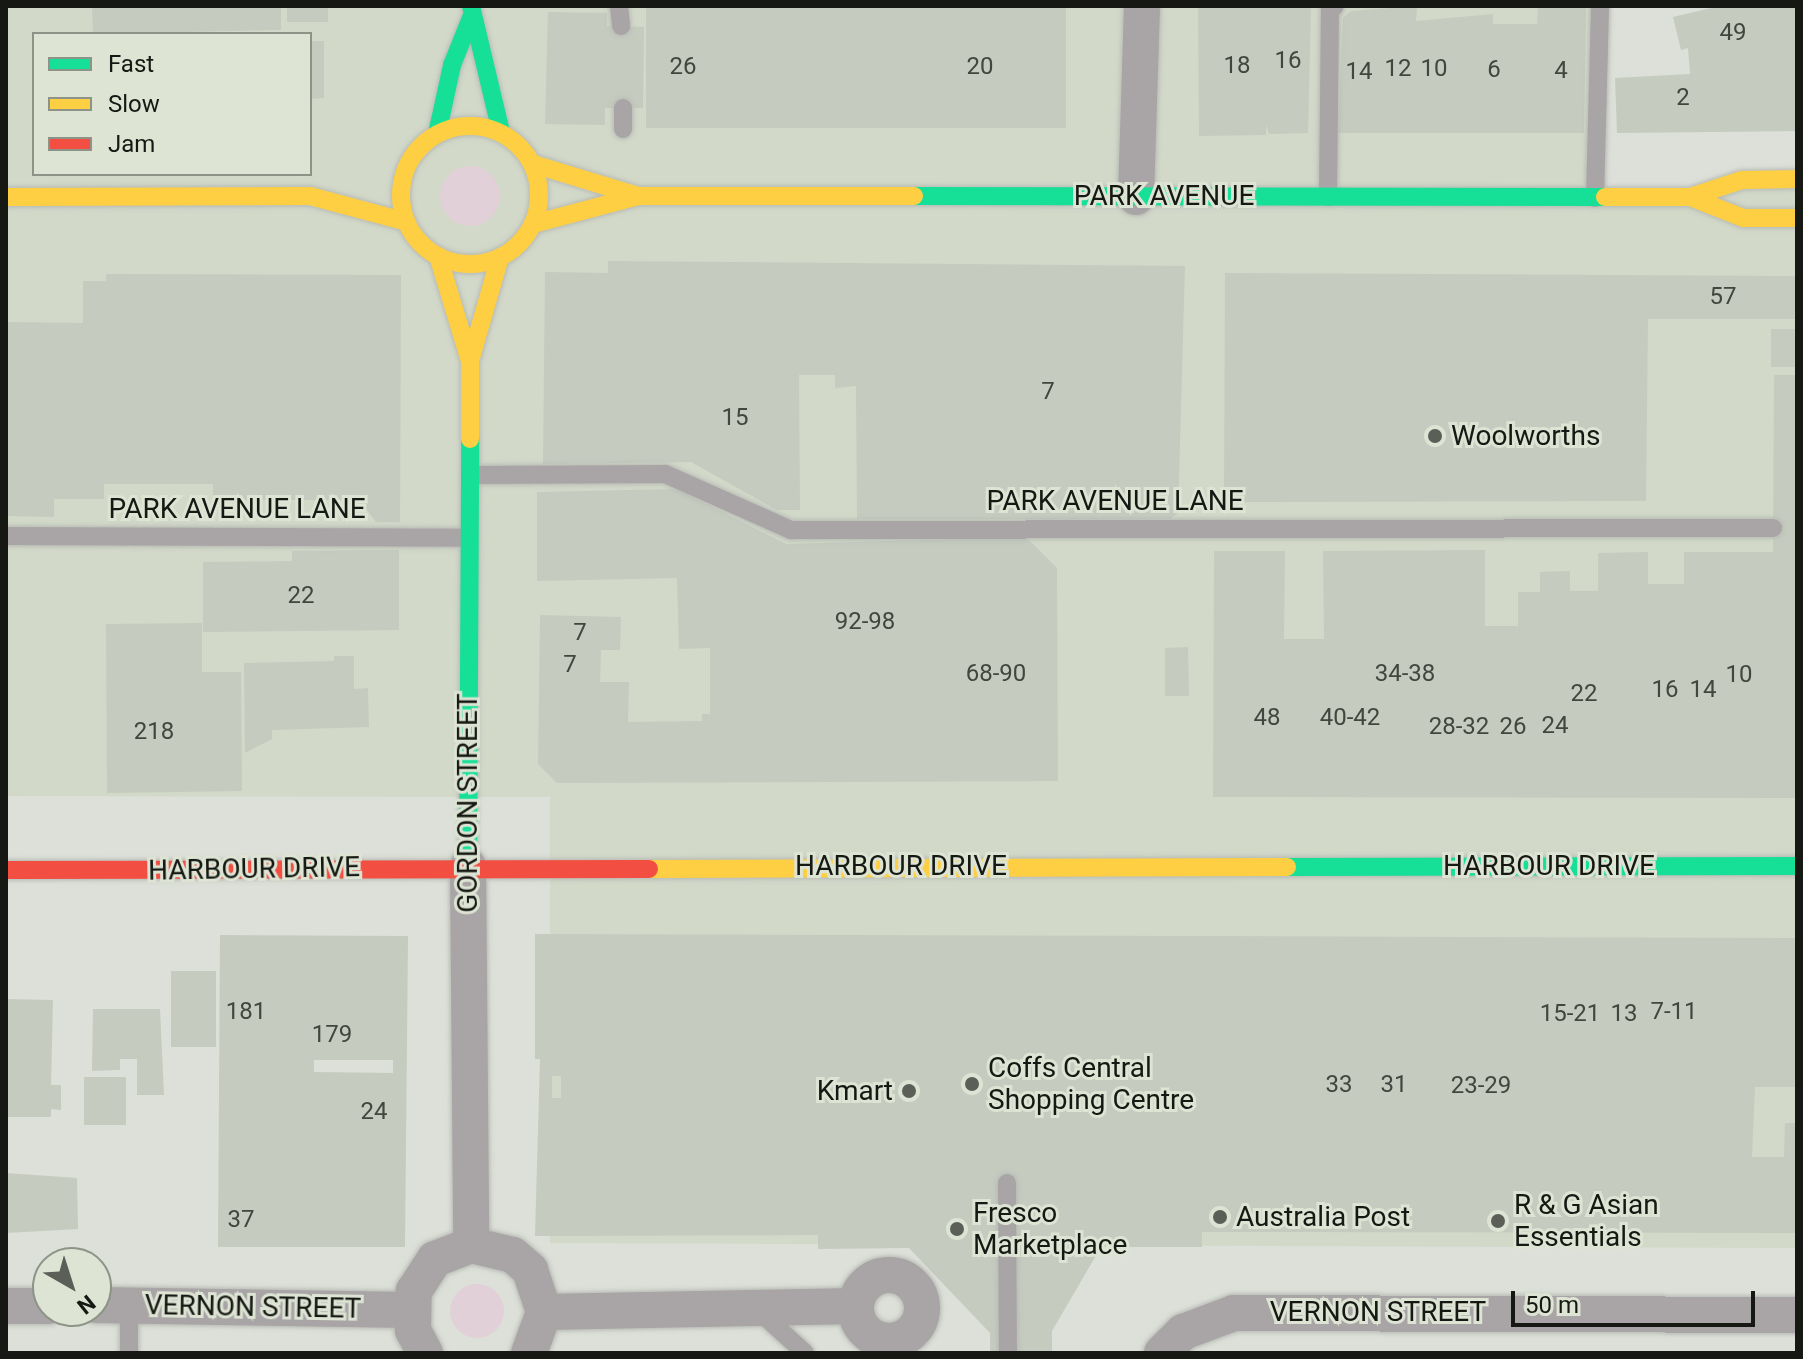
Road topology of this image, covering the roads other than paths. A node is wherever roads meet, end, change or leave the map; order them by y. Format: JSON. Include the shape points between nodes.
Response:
{"nodes":[{"id":1,"x":619,"y":6,"type":"edge"},
{"id":2,"x":1142,"y":6,"type":"edge"},
{"id":3,"x":1335,"y":6,"type":"edge"},
{"id":4,"x":1600,"y":6,"type":"edge"},
{"id":5,"x":471,"y":12,"type":"edge"},
{"id":6,"x":621,"y":26,"type":"dead end"},
{"id":7,"x":623,"y":108,"type":"dead end"},
{"id":8,"x":623,"y":129,"type":"dead end"},
{"id":9,"x":501,"y":132,"type":"junction"},
{"id":10,"x":437,"y":134,"type":"junction"},
{"id":11,"x":533,"y":164,"type":"junction"},
{"id":12,"x":406,"y":168,"type":"junction"},
{"id":13,"x":384,"y":176,"type":"dead end"},
{"id":14,"x":1797,"y":179,"type":"edge"},
{"id":15,"x":355,"y":184,"type":"dead end"},
{"id":16,"x":310,"y":196,"type":"junction"},
{"id":17,"x":638,"y":196,"type":"junction"},
{"id":18,"x":6,"y":197,"type":"edge"},
{"id":19,"x":1136,"y":197,"type":"junction"},
{"id":20,"x":1328,"y":197,"type":"junction"},
{"id":21,"x":1690,"y":197,"type":"junction"},
{"id":22,"x":1595,"y":198,"type":"junction"},
{"id":23,"x":1797,"y":218,"type":"edge"},
{"id":24,"x":407,"y":222,"type":"junction"},
{"id":25,"x":533,"y":224,"type":"junction"},
{"id":26,"x":438,"y":256,"type":"junction"},
{"id":27,"x":500,"y":257,"type":"junction"},
{"id":28,"x":470,"y":361,"type":"junction"},
{"id":29,"x":470,"y":475,"type":"junction"},
{"id":30,"x":1773,"y":528,"type":"dead end"},
{"id":31,"x":6,"y":536,"type":"edge"},
{"id":32,"x":468,"y":538,"type":"junction"},
{"id":33,"x":468,"y":866,"type":"junction"},
{"id":34,"x":1797,"y":866,"type":"edge"},
{"id":35,"x":6,"y":870,"type":"edge"},
{"id":36,"x":1007,"y":1183,"type":"dead end"},
{"id":37,"x":471,"y":1245,"type":"junction"},
{"id":38,"x":113,"y":1305,"type":"edge"},
{"id":39,"x":6,"y":1306,"type":"edge"},
{"id":40,"x":32,"y":1306,"type":"edge"},
{"id":41,"x":856,"y":1306,"type":"dead end"},
{"id":42,"x":754,"y":1308,"type":"junction"},
{"id":43,"x":410,"y":1310,"type":"junction"},
{"id":44,"x":544,"y":1312,"type":"junction"},
{"id":45,"x":1797,"y":1315,"type":"edge"},
{"id":46,"x":1162,"y":1352,"type":"edge"},
{"id":47,"x":129,"y":1353,"type":"edge"},
{"id":48,"x":425,"y":1353,"type":"edge"},
{"id":49,"x":529,"y":1353,"type":"edge"},
{"id":50,"x":805,"y":1353,"type":"edge"},
{"id":51,"x":1008,"y":1353,"type":"edge"}],
"edges":[{"from":1,"to":6,"type":"lane"},
{"from":2,"to":19,"type":"street"},
{"from":3,"to":20,"type":"lane","via":[[1330,10]]},
{"from":4,"to":22,"type":"lane"},
{"from":5,"to":9,"type":"street"},
{"from":5,"to":10,"type":"street","via":[[452,65]]},
{"from":7,"to":8,"type":"lane"},
{"from":9,"to":10,"type":"street","via":[[480,126]]},
{"from":9,"to":11,"type":"street"},
{"from":10,"to":12,"type":"street"},
{"from":11,"to":17,"type":"street","name":"PARK AVENUE"},
{"from":11,"to":25,"type":"street","via":[[539,204]]},
{"from":12,"to":13,"type":"street"},
{"from":12,"to":24,"type":"street","via":[[402,186]]},
{"from":14,"to":21,"type":"street","name":"PARK AVENUE","via":[[1742,180]]},
{"from":15,"to":16,"type":"street"},
{"from":16,"to":18,"type":"street"},
{"from":16,"to":24,"type":"street"},
{"from":17,"to":19,"type":"street","name":"PARK AVENUE"},
{"from":17,"to":25,"type":"street","name":"PARK AVENUE"},
{"from":19,"to":20,"type":"street","name":"PARK AVENUE"},
{"from":20,"to":22,"type":"street","name":"PARK AVENUE"},
{"from":21,"to":22,"type":"street","name":"PARK AVENUE"},
{"from":21,"to":23,"type":"street","name":"PARK AVENUE","via":[[1743,218]]},
{"from":24,"to":26,"type":"street"},
{"from":25,"to":27,"type":"street"},
{"from":26,"to":27,"type":"street","via":[[458,263]]},
{"from":26,"to":28,"type":"street","name":"GORDON STREET"},
{"from":27,"to":28,"type":"street","name":"GORDON STREET"},
{"from":28,"to":29,"type":"street","name":"GORDON STREET"},
{"from":29,"to":30,"type":"lane","name":"PARK AVENUE LANE","via":[[665,474],[791,530]]},
{"from":29,"to":32,"type":"street","name":"GORDON STREET"},
{"from":31,"to":32,"type":"lane","name":"PARK AVENUE LANE"},
{"from":32,"to":33,"type":"street","name":"GORDON STREET"},
{"from":33,"to":34,"type":"street","name":"HARBOUR DRIVE"},
{"from":33,"to":35,"type":"street","name":"HARBOUR DRIVE"},
{"from":33,"to":37,"type":"street","name":"GORDON STREET"},
{"from":36,"to":51,"type":"lane","bridge":true},
{"from":37,"to":43,"type":"street","via":[[452,1249],[422,1274]]},
{"from":37,"to":44,"type":"street","via":[[513,1255],[541,1290]]},
{"from":38,"to":43,"type":"street","name":"VERNON STREET"},
{"from":38,"to":47,"type":"lane"},
{"from":39,"to":40,"type":"street"},
{"from":41,"to":42,"type":"street"},
{"from":42,"to":44,"type":"street"},
{"from":42,"to":50,"type":"lane"},
{"from":43,"to":48,"type":"street"},
{"from":44,"to":49,"type":"street"},
{"from":45,"to":46,"type":"street","name":"VERNON STREET","via":[[1234,1313],[1205,1320]]}]}
